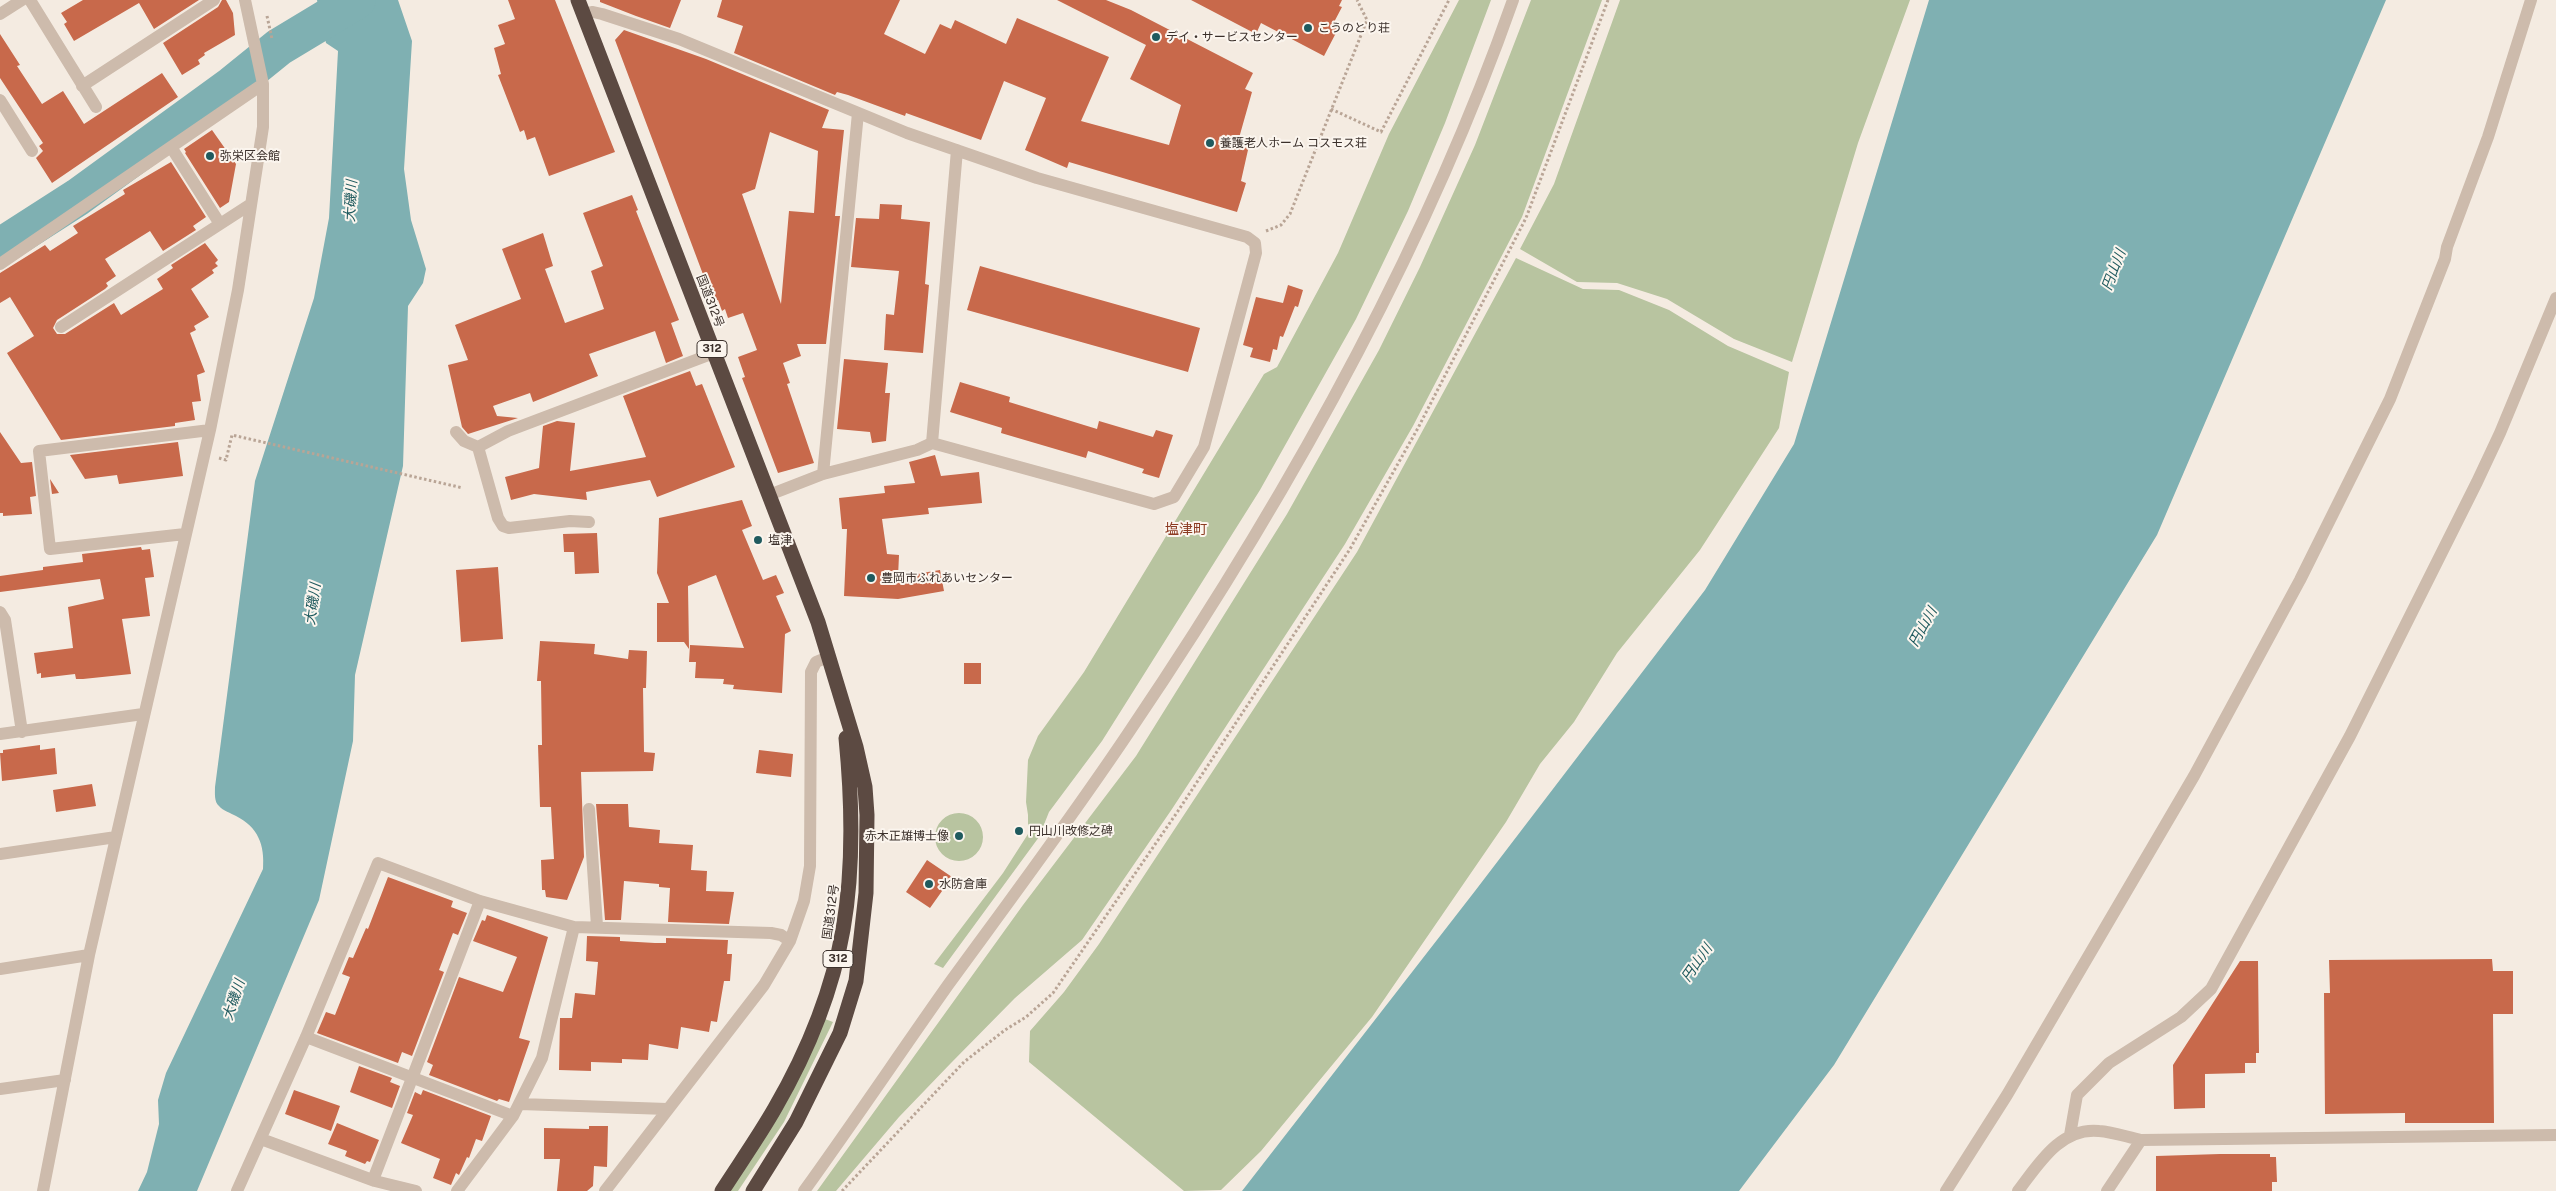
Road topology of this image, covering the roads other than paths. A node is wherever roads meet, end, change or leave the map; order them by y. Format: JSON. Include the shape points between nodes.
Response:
{"nodes":[{"id":1,"x":22,"y":0,"type":"edge"},
{"id":2,"x":30,"y":0,"type":"edge"},
{"id":3,"x":214,"y":0,"type":"edge"},
{"id":4,"x":245,"y":0,"type":"edge"},
{"id":5,"x":1513,"y":0,"type":"edge"},
{"id":6,"x":2531,"y":0,"type":"edge"},
{"id":7,"x":580,"y":7,"type":"edge"},
{"id":8,"x":0,"y":14,"type":"edge"},
{"id":9,"x":262,"y":84,"type":"junction"},
{"id":10,"x":82,"y":86,"type":"junction"},
{"id":11,"x":0,"y":100,"type":"edge"},
{"id":12,"x":96,"y":107,"type":"dead end"},
{"id":13,"x":858,"y":113,"type":"junction"},
{"id":14,"x":171,"y":147,"type":"junction"},
{"id":15,"x":957,"y":150,"type":"junction"},
{"id":16,"x":32,"y":151,"type":"dead end"},
{"id":17,"x":251,"y":204,"type":"junction"},
{"id":18,"x":220,"y":224,"type":"junction"},
{"id":19,"x":0,"y":264,"type":"edge"},
{"id":20,"x":2556,"y":298,"type":"edge"},
{"id":21,"x":62,"y":327,"type":"dead end"},
{"id":22,"x":714,"y":353,"type":"junction"},
{"id":23,"x":210,"y":430,"type":"junction"},
{"id":24,"x":456,"y":432,"type":"dead end"},
{"id":25,"x":932,"y":443,"type":"junction"},
{"id":26,"x":478,"y":447,"type":"junction"},
{"id":27,"x":823,"y":474,"type":"junction"},
{"id":28,"x":769,"y":495,"type":"junction"},
{"id":29,"x":589,"y":522,"type":"dead end"},
{"id":30,"x":185,"y":534,"type":"junction"},
{"id":31,"x":0,"y":612,"type":"edge"},
{"id":32,"x":828,"y":657,"type":"junction"},
{"id":33,"x":842,"y":699,"type":"junction"},
{"id":34,"x":143,"y":714,"type":"junction"},
{"id":35,"x":22,"y":732,"type":"junction"},
{"id":36,"x":0,"y":734,"type":"edge"},
{"id":37,"x":589,"y":809,"type":"dead end"},
{"id":38,"x":116,"y":837,"type":"junction"},
{"id":39,"x":0,"y":854,"type":"edge"},
{"id":40,"x":480,"y":901,"type":"junction"},
{"id":41,"x":597,"y":926,"type":"junction"},
{"id":42,"x":574,"y":927,"type":"junction"},
{"id":43,"x":790,"y":941,"type":"junction"},
{"id":44,"x":89,"y":956,"type":"junction"},
{"id":45,"x":0,"y":969,"type":"edge"},
{"id":46,"x":306,"y":1038,"type":"junction"},
{"id":47,"x":412,"y":1078,"type":"junction"},
{"id":48,"x":65,"y":1080,"type":"junction"},
{"id":49,"x":0,"y":1089,"type":"edge"},
{"id":50,"x":520,"y":1104,"type":"junction"},
{"id":51,"x":667,"y":1109,"type":"junction"},
{"id":52,"x":513,"y":1116,"type":"junction"},
{"id":53,"x":2070,"y":1135,"type":"junction"},
{"id":54,"x":2556,"y":1135,"type":"edge"},
{"id":55,"x":260,"y":1139,"type":"junction"},
{"id":56,"x":2141,"y":1140,"type":"junction"},
{"id":57,"x":373,"y":1184,"type":"edge"},
{"id":58,"x":43,"y":1191,"type":"edge"},
{"id":59,"x":237,"y":1191,"type":"edge"},
{"id":60,"x":416,"y":1191,"type":"edge"},
{"id":61,"x":457,"y":1191,"type":"edge"},
{"id":62,"x":605,"y":1191,"type":"edge"},
{"id":63,"x":722,"y":1191,"type":"edge"},
{"id":64,"x":753,"y":1191,"type":"edge"},
{"id":65,"x":804,"y":1191,"type":"edge"},
{"id":66,"x":1946,"y":1191,"type":"edge"},
{"id":67,"x":2018,"y":1191,"type":"edge"},
{"id":68,"x":2107,"y":1191,"type":"edge"}],
"edges":[{"from":1,"to":8,"type":"street"},
{"from":2,"to":10,"type":"street"},
{"from":3,"to":10,"type":"street"},
{"from":4,"to":9,"type":"street"},
{"from":5,"to":65,"type":"street","via":[[1489,69],[1374,323],[1253,536],[1128,734]]},
{"from":6,"to":66,"type":"street","via":[[2445,259],[2390,399],[2300,580],[2194,776],[2007,1095]]},
{"from":7,"to":13,"type":"street","via":[[679,39]]},
{"from":7,"to":22,"type":"highway","name":"国道312号","number":"312"},
{"from":9,"to":14,"type":"street"},
{"from":9,"to":17,"type":"street","via":[[263,127]]},
{"from":10,"to":12,"type":"street"},
{"from":11,"to":16,"type":"street"},
{"from":13,"to":15,"type":"street"},
{"from":13,"to":27,"type":"street"},
{"from":14,"to":18,"type":"street"},
{"from":14,"to":19,"type":"street"},
{"from":15,"to":25,"type":"street"},
{"from":15,"to":25,"type":"street","via":[[1038,178],[1247,237],[1256,243],[1256,253],[1204,447],[1174,497],[1154,504]]},
{"from":17,"to":18,"type":"street"},
{"from":17,"to":23,"type":"street","via":[[238,290]]},
{"from":18,"to":21,"type":"street"},
{"from":20,"to":53,"type":"street","via":[[2477,482],[2350,736],[2211,989],[2181,1017],[2109,1063],[2077,1095]]},
{"from":22,"to":26,"type":"street","via":[[508,431]]},
{"from":22,"to":28,"type":"highway","name":"国道312号","number":"312"},
{"from":23,"to":30,"type":"street"},
{"from":23,"to":30,"type":"street","via":[[39,452],[50,549]]},
{"from":24,"to":26,"type":"street","via":[[464,441]]},
{"from":25,"to":27,"type":"street","via":[[917,450]]},
{"from":26,"to":29,"type":"street","via":[[498,518],[504,526]]},
{"from":27,"to":28,"type":"street"},
{"from":28,"to":32,"type":"highway","name":"国道312号","number":"312","via":[[818,622]]},
{"from":30,"to":34,"type":"street"},
{"from":31,"to":35,"type":"street","via":[[5,620]]},
{"from":32,"to":33,"type":"highway","name":"国道312号","number":"312"},
{"from":32,"to":43,"type":"street","via":[[816,662],[811,672],[810,866],[804,902]]},
{"from":33,"to":63,"type":"highway","name":"国道312号","number":"312","via":[[851,787],[852,841],[850,891],[835,973],[819,1020],[776,1108]]},
{"from":33,"to":64,"type":"highway","name":"国道312号","number":"312","via":[[865,786],[867,815],[866,893],[856,981],[840,1033],[796,1122]]},
{"from":34,"to":35,"type":"street"},
{"from":34,"to":38,"type":"street"},
{"from":35,"to":36,"type":"street"},
{"from":37,"to":41,"type":"street"},
{"from":38,"to":39,"type":"street"},
{"from":38,"to":44,"type":"street"},
{"from":40,"to":42,"type":"street"},
{"from":40,"to":46,"type":"street","via":[[378,863]]},
{"from":40,"to":47,"type":"street"},
{"from":41,"to":42,"type":"street"},
{"from":41,"to":43,"type":"street","via":[[702,933],[771,933]]},
{"from":42,"to":50,"type":"street","via":[[542,1058]]},
{"from":43,"to":51,"type":"street","via":[[764,985]]},
{"from":44,"to":45,"type":"street"},
{"from":44,"to":48,"type":"street"},
{"from":46,"to":47,"type":"street"},
{"from":46,"to":55,"type":"street"},
{"from":47,"to":52,"type":"street"},
{"from":47,"to":57,"type":"street"},
{"from":48,"to":49,"type":"street"},
{"from":48,"to":58,"type":"street"},
{"from":50,"to":51,"type":"street"},
{"from":50,"to":52,"type":"street"},
{"from":51,"to":62,"type":"street"},
{"from":52,"to":61,"type":"street"},
{"from":53,"to":56,"type":"street","via":[[2097,1130]]},
{"from":53,"to":67,"type":"street","via":[[2047,1154]]},
{"from":54,"to":56,"type":"street"},
{"from":55,"to":57,"type":"street"},
{"from":55,"to":59,"type":"street"},
{"from":56,"to":68,"type":"street"},
{"from":57,"to":60,"type":"street"}]}
